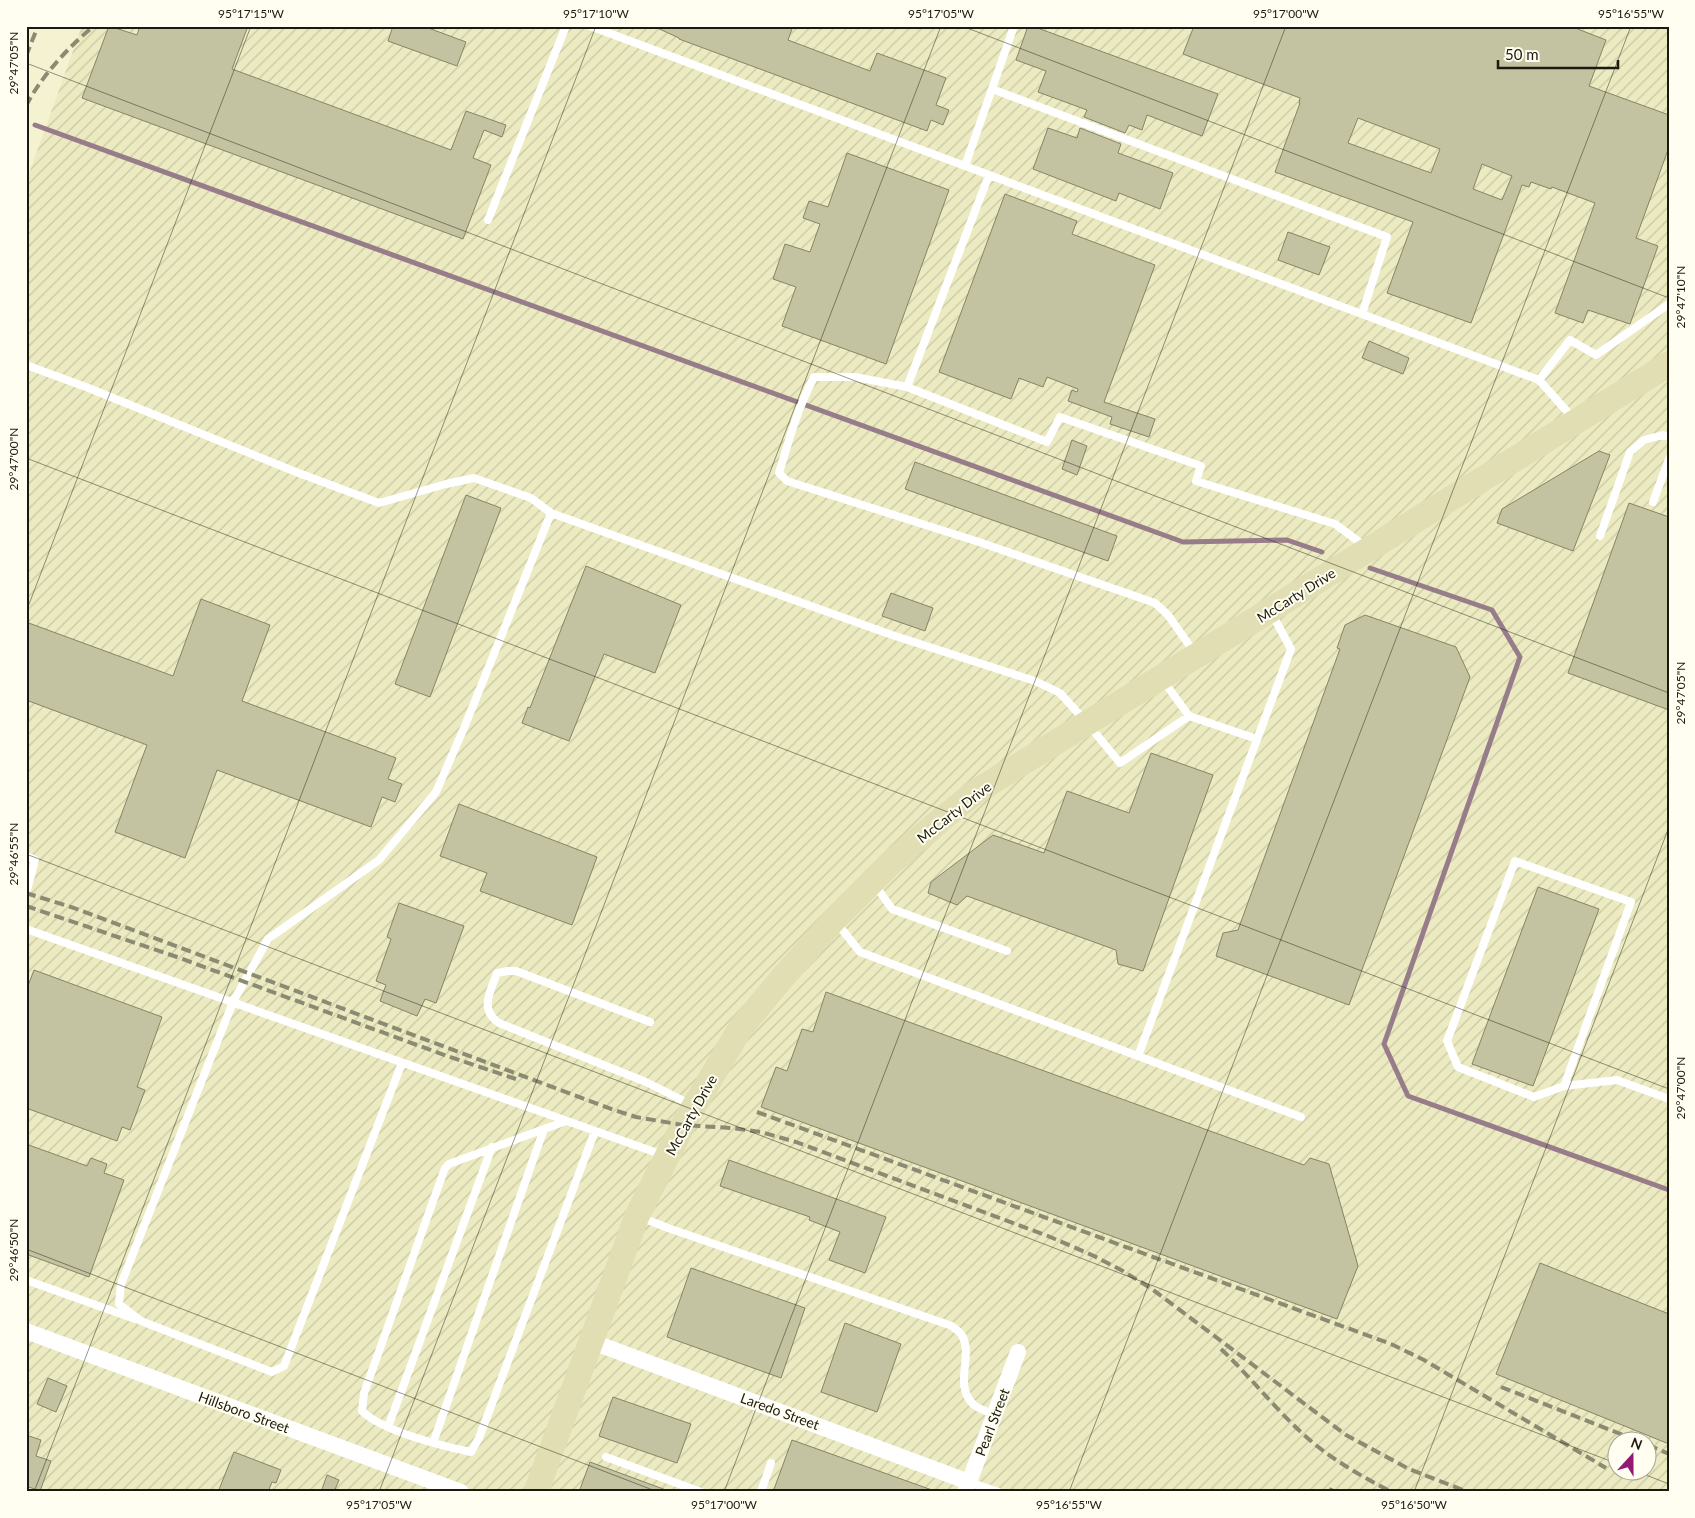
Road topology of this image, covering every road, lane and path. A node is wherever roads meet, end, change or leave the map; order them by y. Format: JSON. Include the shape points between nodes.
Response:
{"nodes":[{"id":1,"x":566,"y":26,"type":"edge"},
{"id":2,"x":590,"y":26,"type":"edge"},
{"id":3,"x":1014,"y":26,"type":"edge"},
{"id":4,"x":992,"y":89,"type":"junction"},
{"id":5,"x":965,"y":166,"type":"junction"},
{"id":6,"x":989,"y":175,"type":"junction"},
{"id":7,"x":488,"y":220,"type":"dead end"},
{"id":8,"x":1669,"y":304,"type":"edge"},
{"id":9,"x":1362,"y":314,"type":"junction"},
{"id":10,"x":1669,"y":364,"type":"edge"},
{"id":11,"x":26,"y":365,"type":"edge"},
{"id":12,"x":1538,"y":380,"type":"junction"},
{"id":13,"x":907,"y":387,"type":"junction"},
{"id":14,"x":1576,"y":421,"type":"junction"},
{"id":15,"x":1669,"y":438,"type":"edge"},
{"id":16,"x":1669,"y":459,"type":"edge"},
{"id":17,"x":1653,"y":502,"type":"dead end"},
{"id":18,"x":551,"y":514,"type":"junction"},
{"id":19,"x":1600,"y":536,"type":"dead end"},
{"id":20,"x":1369,"y":550,"type":"junction"},
{"id":21,"x":1270,"y":611,"type":"junction"},
{"id":22,"x":1197,"y":656,"type":"junction"},
{"id":23,"x":1161,"y":678,"type":"junction"},
{"id":24,"x":1189,"y":716,"type":"junction"},
{"id":25,"x":1087,"y":723,"type":"junction"},
{"id":26,"x":1257,"y":739,"type":"junction"},
{"id":27,"x":26,"y":856,"type":"edge"},
{"id":28,"x":872,"y":881,"type":"junction"},
{"id":29,"x":26,"y":894,"type":"edge"},
{"id":30,"x":834,"y":920,"type":"junction"},
{"id":31,"x":26,"y":929,"type":"edge"},
{"id":32,"x":1007,"y":951,"type":"dead end"},
{"id":33,"x":233,"y":1002,"type":"junction"},
{"id":34,"x":650,"y":1022,"type":"dead end"},
{"id":35,"x":1138,"y":1056,"type":"junction"},
{"id":36,"x":402,"y":1063,"type":"junction"},
{"id":37,"x":1564,"y":1086,"type":"junction"},
{"id":38,"x":1669,"y":1099,"type":"edge"},
{"id":39,"x":694,"y":1106,"type":"junction"},
{"id":40,"x":1301,"y":1117,"type":"dead end"},
{"id":41,"x":566,"y":1121,"type":"junction"},
{"id":42,"x":544,"y":1129,"type":"junction"},
{"id":43,"x":596,"y":1131,"type":"junction"},
{"id":44,"x":492,"y":1148,"type":"junction"},
{"id":45,"x":667,"y":1156,"type":"junction"},
{"id":46,"x":638,"y":1216,"type":"junction"},
{"id":47,"x":26,"y":1280,"type":"edge"},
{"id":48,"x":141,"y":1321,"type":"junction"},
{"id":49,"x":26,"y":1331,"type":"edge"},
{"id":50,"x":590,"y":1340,"type":"junction"},
{"id":51,"x":1018,"y":1352,"type":"dead end"},
{"id":52,"x":994,"y":1415,"type":"junction"},
{"id":53,"x":388,"y":1427,"type":"junction"},
{"id":54,"x":434,"y":1443,"type":"junction"},
{"id":55,"x":606,"y":1457,"type":"dead end"},
{"id":56,"x":771,"y":1463,"type":"dead end"},
{"id":57,"x":968,"y":1487,"type":"edge"},
{"id":58,"x":461,"y":1492,"type":"edge"},
{"id":59,"x":536,"y":1492,"type":"edge"},
{"id":60,"x":701,"y":1492,"type":"edge"},
{"id":61,"x":761,"y":1492,"type":"edge"},
{"id":62,"x":999,"y":1492,"type":"edge"}],
"edges":[{"from":1,"to":7,"type":"lane"},
{"from":2,"to":5,"type":"lane"},
{"from":3,"to":4,"type":"lane"},
{"from":4,"to":5,"type":"lane"},
{"from":4,"to":9,"type":"lane","via":[[1387,237]]},
{"from":5,"to":6,"type":"lane"},
{"from":6,"to":9,"type":"lane"},
{"from":6,"to":13,"type":"lane"},
{"from":8,"to":12,"type":"lane","via":[[1596,355],[1570,340]]},
{"from":9,"to":12,"type":"lane"},
{"from":10,"to":14,"type":"main road","name":"McCarty Drive"},
{"from":11,"to":18,"type":"lane","via":[[379,504],[474,478],[530,498]]},
{"from":12,"to":14,"type":"lane"},
{"from":13,"to":20,"type":"lane","via":[[1047,442],[1060,417],[1201,466],[1196,481],[1336,524]]},
{"from":13,"to":22,"type":"lane","via":[[855,377],[814,377],[797,414],[779,473],[787,481],[979,542],[1154,603],[1168,615]]},
{"from":14,"to":20,"type":"main road","name":"McCarty Drive"},
{"from":15,"to":19,"type":"lane","via":[[1644,440],[1630,452]]},
{"from":16,"to":17,"type":"lane"},
{"from":18,"to":25,"type":"lane","via":[[892,635],[1034,681],[1060,693]]},
{"from":18,"to":33,"type":"lane","via":[[436,792],[379,860],[268,939]]},
{"from":20,"to":21,"type":"main road","name":"McCarty Drive"},
{"from":21,"to":22,"type":"main road","name":"McCarty Drive"},
{"from":21,"to":26,"type":"lane","via":[[1291,648]]},
{"from":22,"to":23,"type":"main road","name":"McCarty Drive"},
{"from":23,"to":24,"type":"lane"},
{"from":23,"to":25,"type":"main road","name":"McCarty Drive"},
{"from":24,"to":25,"type":"lane","via":[[1120,763]]},
{"from":24,"to":26,"type":"lane"},
{"from":25,"to":28,"type":"main road","name":"McCarty Drive","via":[[977,791]]},
{"from":26,"to":35,"type":"lane"},
{"from":27,"to":29,"type":"lane","via":[[35,860]]},
{"from":28,"to":30,"type":"main road","name":"McCarty Drive"},
{"from":28,"to":32,"type":"lane","via":[[892,909]]},
{"from":30,"to":35,"type":"lane","via":[[860,952]]},
{"from":30,"to":39,"type":"main road","name":"McCarty Drive","via":[[740,1029]]},
{"from":31,"to":33,"type":"lane"},
{"from":33,"to":36,"type":"lane"},
{"from":33,"to":48,"type":"lane","via":[[121,1284],[119,1304]]},
{"from":34,"to":39,"type":"lane","via":[[516,971],[497,973],[487,1000],[490,1017],[499,1023],[646,1082]]},
{"from":35,"to":40,"type":"lane"},
{"from":36,"to":41,"type":"lane"},
{"from":36,"to":48,"type":"lane","via":[[284,1366],[272,1372]]},
{"from":37,"to":37,"type":"lane","via":[[1631,902],[1515,861],[1446,1041],[1458,1068],[1534,1097]]},
{"from":37,"to":38,"type":"lane","via":[[1617,1080]]},
{"from":39,"to":45,"type":"main road","name":"McCarty Drive"},
{"from":41,"to":42,"type":"lane"},
{"from":41,"to":43,"type":"lane"},
{"from":42,"to":44,"type":"lane"},
{"from":42,"to":54,"type":"lane"},
{"from":43,"to":45,"type":"lane"},
{"from":43,"to":54,"type":"lane","via":[[479,1438],[471,1452]]},
{"from":44,"to":53,"type":"lane"},
{"from":44,"to":53,"type":"lane","via":[[445,1168],[364,1393],[362,1410],[369,1418]]},
{"from":45,"to":46,"type":"main road","name":"McCarty Drive"},
{"from":46,"to":50,"type":"main road","name":"McCarty Drive"},
{"from":46,"to":52,"type":"lane","via":[[952,1326],[961,1334],[965,1346],[963,1374],[966,1394],[974,1405]]},
{"from":47,"to":48,"type":"lane"},
{"from":49,"to":58,"type":"street","name":"Hillsboro Street"},
{"from":50,"to":57,"type":"street","name":"Laredo Street"},
{"from":50,"to":59,"type":"main road","name":"McCarty Drive"},
{"from":51,"to":52,"type":"street","name":"Pearl Street"},
{"from":52,"to":57,"type":"street","name":"Pearl Street"},
{"from":53,"to":54,"type":"lane"},
{"from":55,"to":60,"type":"lane"},
{"from":56,"to":61,"type":"lane"},
{"from":57,"to":62,"type":"lane"}]}
